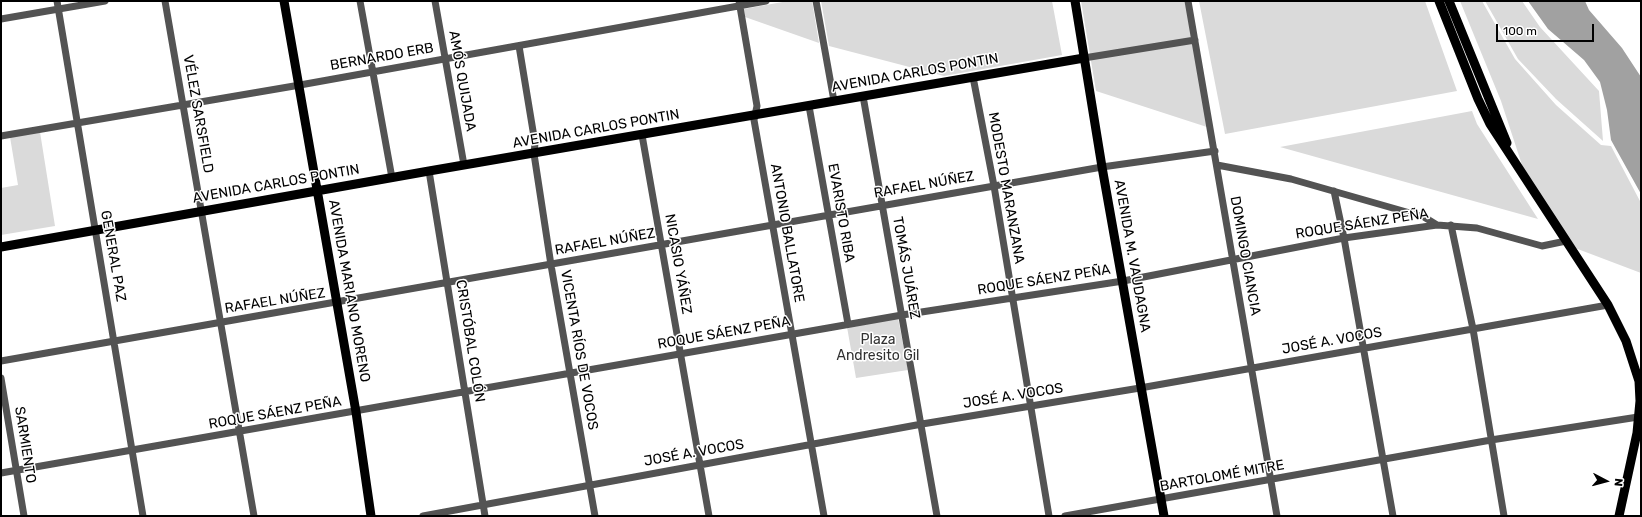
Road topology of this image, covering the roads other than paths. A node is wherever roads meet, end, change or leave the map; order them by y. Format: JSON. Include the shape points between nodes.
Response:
{"nodes":[{"id":1,"x":57,"y":1,"type":"edge"},
{"id":2,"x":105,"y":1,"type":"edge"},
{"id":3,"x":165,"y":1,"type":"edge"},
{"id":4,"x":284,"y":1,"type":"edge"},
{"id":5,"x":360,"y":1,"type":"edge"},
{"id":6,"x":435,"y":1,"type":"edge"},
{"id":7,"x":766,"y":1,"type":"edge"},
{"id":8,"x":816,"y":1,"type":"edge"},
{"id":9,"x":1075,"y":1,"type":"edge"},
{"id":10,"x":1188,"y":1,"type":"edge"},
{"id":11,"x":1439,"y":1,"type":"edge"},
{"id":12,"x":1449,"y":1,"type":"edge"},
{"id":13,"x":740,"y":3,"type":"edge"},
{"id":14,"x":58,"y":9,"type":"junction"},
{"id":15,"x":1,"y":19,"type":"edge"},
{"id":16,"x":1195,"y":40,"type":"junction"},
{"id":17,"x":519,"y":46,"type":"junction"},
{"id":18,"x":1084,"y":58,"type":"junction"},
{"id":19,"x":444,"y":59,"type":"junction"},
{"id":20,"x":373,"y":72,"type":"junction"},
{"id":21,"x":973,"y":77,"type":"junction"},
{"id":22,"x":300,"y":85,"type":"junction"},
{"id":23,"x":863,"y":96,"type":"junction"},
{"id":24,"x":834,"y":101,"type":"junction"},
{"id":25,"x":183,"y":104,"type":"junction"},
{"id":26,"x":809,"y":106,"type":"junction"},
{"id":27,"x":755,"y":116,"type":"junction"},
{"id":28,"x":77,"y":122,"type":"junction"},
{"id":29,"x":642,"y":135,"type":"junction"},
{"id":30,"x":1,"y":136,"type":"edge"},
{"id":31,"x":1215,"y":151,"type":"junction"},
{"id":32,"x":534,"y":154,"type":"junction"},
{"id":33,"x":464,"y":165,"type":"junction"},
{"id":34,"x":1217,"y":165,"type":"junction"},
{"id":35,"x":1102,"y":167,"type":"junction"},
{"id":36,"x":1518,"y":169,"type":"junction"},
{"id":37,"x":429,"y":171,"type":"junction"},
{"id":38,"x":392,"y":178,"type":"junction"},
{"id":39,"x":994,"y":186,"type":"junction"},
{"id":40,"x":318,"y":191,"type":"junction"},
{"id":41,"x":1334,"y":191,"type":"junction"},
{"id":42,"x":882,"y":206,"type":"junction"},
{"id":43,"x":202,"y":210,"type":"junction"},
{"id":44,"x":828,"y":215,"type":"junction"},
{"id":45,"x":772,"y":225,"type":"junction"},
{"id":46,"x":1437,"y":225,"type":"junction"},
{"id":47,"x":1451,"y":225,"type":"junction"},
{"id":48,"x":95,"y":230,"type":"junction"},
{"id":49,"x":1344,"y":238,"type":"junction"},
{"id":50,"x":1566,"y":241,"type":"junction"},
{"id":51,"x":661,"y":245,"type":"junction"},
{"id":52,"x":1,"y":247,"type":"edge"},
{"id":53,"x":1232,"y":260,"type":"junction"},
{"id":54,"x":551,"y":264,"type":"junction"},
{"id":55,"x":1123,"y":281,"type":"junction"},
{"id":56,"x":447,"y":283,"type":"junction"},
{"id":57,"x":1013,"y":298,"type":"junction"},
{"id":58,"x":337,"y":303,"type":"junction"},
{"id":59,"x":1608,"y":306,"type":"junction"},
{"id":60,"x":902,"y":315,"type":"junction"},
{"id":61,"x":221,"y":323,"type":"junction"},
{"id":62,"x":848,"y":324,"type":"junction"},
{"id":63,"x":1473,"y":329,"type":"junction"},
{"id":64,"x":793,"y":334,"type":"junction"},
{"id":65,"x":114,"y":342,"type":"junction"},
{"id":66,"x":1364,"y":349,"type":"junction"},
{"id":67,"x":680,"y":354,"type":"junction"},
{"id":68,"x":1,"y":361,"type":"edge"},
{"id":69,"x":1251,"y":369,"type":"junction"},
{"id":70,"x":570,"y":374,"type":"junction"},
{"id":71,"x":1,"y":378,"type":"edge"},
{"id":72,"x":1140,"y":388,"type":"junction"},
{"id":73,"x":465,"y":392,"type":"junction"},
{"id":74,"x":1031,"y":406,"type":"junction"},
{"id":75,"x":356,"y":412,"type":"junction"},
{"id":76,"x":1638,"y":417,"type":"junction"},
{"id":77,"x":922,"y":424,"type":"junction"},
{"id":78,"x":240,"y":432,"type":"junction"},
{"id":79,"x":1491,"y":440,"type":"junction"},
{"id":80,"x":810,"y":445,"type":"junction"},
{"id":81,"x":132,"y":450,"type":"junction"},
{"id":82,"x":1382,"y":459,"type":"junction"},
{"id":83,"x":700,"y":465,"type":"junction"},
{"id":84,"x":16,"y":470,"type":"junction"},
{"id":85,"x":1,"y":473,"type":"edge"},
{"id":86,"x":1271,"y":481,"type":"junction"},
{"id":87,"x":589,"y":485,"type":"junction"},
{"id":88,"x":1161,"y":500,"type":"junction"},
{"id":89,"x":483,"y":505,"type":"junction"},
{"id":90,"x":24,"y":516,"type":"edge"},
{"id":91,"x":143,"y":516,"type":"edge"},
{"id":92,"x":254,"y":516,"type":"edge"},
{"id":93,"x":371,"y":516,"type":"edge"},
{"id":94,"x":423,"y":516,"type":"edge"},
{"id":95,"x":484,"y":516,"type":"edge"},
{"id":96,"x":595,"y":516,"type":"edge"},
{"id":97,"x":709,"y":516,"type":"edge"},
{"id":98,"x":824,"y":516,"type":"edge"},
{"id":99,"x":937,"y":516,"type":"edge"},
{"id":100,"x":1048,"y":516,"type":"edge"},
{"id":101,"x":1065,"y":516,"type":"edge"},
{"id":102,"x":1164,"y":516,"type":"edge"},
{"id":103,"x":1277,"y":516,"type":"edge"},
{"id":104,"x":1393,"y":516,"type":"edge"},
{"id":105,"x":1504,"y":516,"type":"edge"},
{"id":106,"x":1617,"y":516,"type":"edge"}],
"edges":[{"from":1,"to":14,"type":"street","name":"GENERAL PAZ"},
{"from":2,"to":14,"type":"street"},
{"from":3,"to":25,"type":"street","name":"VÉLEZ SARSFIELD"},
{"from":4,"to":22,"type":"main road","name":"AVENIDA MARIANO MORENO"},
{"from":5,"to":20,"type":"street"},
{"from":6,"to":19,"type":"street","name":"AMÓS QUIJADA"},
{"from":7,"to":13,"type":"street","name":"BERNARDO ERB"},
{"from":8,"to":24,"type":"street"},
{"from":9,"to":18,"type":"main road","name":"AVENIDA M. VAUDAGNA"},
{"from":10,"to":16,"type":"street","name":"DOMINGO CIANCIA"},
{"from":11,"to":36,"type":"main road","via":[[1478,99]]},
{"from":12,"to":36,"type":"main road"},
{"from":13,"to":17,"type":"street","name":"BERNARDO ERB"},
{"from":13,"to":27,"type":"street","name":"ANTONIO BALLATORE","via":[[757,106]]},
{"from":14,"to":15,"type":"street"},
{"from":14,"to":28,"type":"street","name":"GENERAL PAZ"},
{"from":16,"to":18,"type":"street","name":"AVENIDA CARLOS PONTIN"},
{"from":16,"to":31,"type":"street","name":"DOMINGO CIANCIA"},
{"from":17,"to":19,"type":"street","name":"BERNARDO ERB"},
{"from":17,"to":32,"type":"street","name":"VICENTA RÍOS DE VOCOS","via":[[535,143]]},
{"from":18,"to":21,"type":"main road","name":"AVENIDA CARLOS PONTIN"},
{"from":18,"to":35,"type":"main road","name":"AVENIDA M. VAUDAGNA"},
{"from":19,"to":20,"type":"street","name":"BERNARDO ERB"},
{"from":19,"to":33,"type":"street","name":"AMÓS QUIJADA"},
{"from":20,"to":22,"type":"street","name":"BERNARDO ERB"},
{"from":20,"to":38,"type":"street"},
{"from":21,"to":23,"type":"main road","name":"AVENIDA CARLOS PONTIN"},
{"from":21,"to":39,"type":"street","name":"MODESTO MARANZANA"},
{"from":22,"to":25,"type":"street","name":"BERNARDO ERB"},
{"from":22,"to":40,"type":"main road","name":"AVENIDA MARIANO MORENO"},
{"from":23,"to":24,"type":"main road","name":"AVENIDA CARLOS PONTIN"},
{"from":23,"to":42,"type":"street","name":"TOMÁS JUÁREZ"},
{"from":24,"to":26,"type":"main road","name":"AVENIDA CARLOS PONTIN"},
{"from":25,"to":28,"type":"street","name":"BERNARDO ERB"},
{"from":25,"to":43,"type":"street","name":"VÉLEZ SARSFIELD"},
{"from":26,"to":27,"type":"main road","name":"AVENIDA CARLOS PONTIN"},
{"from":26,"to":44,"type":"street","name":"EVARISTO RIBA"},
{"from":27,"to":29,"type":"main road","name":"AVENIDA CARLOS PONTIN"},
{"from":27,"to":45,"type":"street","name":"ANTONIO BALLATORE"},
{"from":28,"to":30,"type":"street","name":"BERNARDO ERB"},
{"from":28,"to":48,"type":"street","name":"GENERAL PAZ"},
{"from":29,"to":32,"type":"main road","name":"AVENIDA CARLOS PONTIN"},
{"from":29,"to":51,"type":"street","name":"NICASIO YÁÑEZ"},
{"from":31,"to":34,"type":"street","name":"DOMINGO CIANCIA"},
{"from":31,"to":35,"type":"street","name":"RAFAEL NÚÑEZ"},
{"from":32,"to":33,"type":"main road","name":"AVENIDA CARLOS PONTIN"},
{"from":32,"to":54,"type":"street","name":"VICENTA RÍOS DE VOCOS"},
{"from":33,"to":37,"type":"main road","name":"AVENIDA CARLOS PONTIN"},
{"from":34,"to":41,"type":"street","via":[[1292,179]]},
{"from":34,"to":53,"type":"street","name":"DOMINGO CIANCIA"},
{"from":35,"to":39,"type":"street","name":"RAFAEL NÚÑEZ"},
{"from":35,"to":55,"type":"main road","name":"AVENIDA M. VAUDAGNA"},
{"from":36,"to":50,"type":"main road"},
{"from":37,"to":38,"type":"main road","name":"AVENIDA CARLOS PONTIN"},
{"from":37,"to":56,"type":"street","name":"CRISTÓBAL COLÓN"},
{"from":38,"to":40,"type":"main road","name":"AVENIDA CARLOS PONTIN"},
{"from":39,"to":42,"type":"street","name":"RAFAEL NÚÑEZ"},
{"from":39,"to":57,"type":"street","name":"MODESTO MARANZANA"},
{"from":40,"to":43,"type":"main road","name":"AVENIDA CARLOS PONTIN"},
{"from":40,"to":58,"type":"main road","name":"AVENIDA MARIANO MORENO"},
{"from":41,"to":46,"type":"street","via":[[1424,217]]},
{"from":41,"to":49,"type":"street"},
{"from":42,"to":44,"type":"street","name":"RAFAEL NÚÑEZ"},
{"from":42,"to":60,"type":"street","name":"TOMÁS JUÁREZ"},
{"from":43,"to":48,"type":"main road","name":"AVENIDA CARLOS PONTIN"},
{"from":43,"to":61,"type":"street","name":"VÉLEZ SARSFIELD"},
{"from":44,"to":45,"type":"street","name":"RAFAEL NÚÑEZ"},
{"from":44,"to":62,"type":"street","name":"EVARISTO RIBA"},
{"from":45,"to":51,"type":"street","name":"RAFAEL NÚÑEZ"},
{"from":45,"to":64,"type":"street","name":"ANTONIO BALLATORE"},
{"from":46,"to":47,"type":"street","name":"ROQUE SÁENZ PEÑA"},
{"from":46,"to":49,"type":"street","name":"ROQUE SÁENZ PEÑA"},
{"from":47,"to":50,"type":"street","name":"ROQUE SÁENZ PEÑA","via":[[1477,228],[1542,246]]},
{"from":47,"to":63,"type":"street"},
{"from":48,"to":52,"type":"main road","name":"AVENIDA CARLOS PONTIN"},
{"from":48,"to":65,"type":"street","name":"GENERAL PAZ"},
{"from":49,"to":53,"type":"street","name":"ROQUE SÁENZ PEÑA"},
{"from":49,"to":66,"type":"street"},
{"from":50,"to":59,"type":"main road"},
{"from":51,"to":54,"type":"street","name":"RAFAEL NÚÑEZ"},
{"from":51,"to":67,"type":"street","name":"NICASIO YÁÑEZ"},
{"from":53,"to":55,"type":"street","name":"ROQUE SÁENZ PEÑA"},
{"from":53,"to":69,"type":"street","name":"DOMINGO CIANCIA"},
{"from":54,"to":56,"type":"street","name":"RAFAEL NÚÑEZ"},
{"from":54,"to":70,"type":"street","name":"VICENTA RÍOS DE VOCOS"},
{"from":55,"to":57,"type":"street","name":"ROQUE SÁENZ PEÑA"},
{"from":55,"to":72,"type":"main road","name":"AVENIDA M. VAUDAGNA"},
{"from":56,"to":58,"type":"street","name":"RAFAEL NÚÑEZ"},
{"from":56,"to":73,"type":"street","name":"CRISTÓBAL COLÓN"},
{"from":57,"to":60,"type":"street","name":"ROQUE SÁENZ PEÑA"},
{"from":57,"to":74,"type":"street","name":"MODESTO MARANZANA"},
{"from":58,"to":61,"type":"street","name":"RAFAEL NÚÑEZ"},
{"from":58,"to":75,"type":"main road","name":"AVENIDA MARIANO MORENO"},
{"from":59,"to":63,"type":"street","name":"JOSÉ A. VOCOS"},
{"from":59,"to":76,"type":"main road","via":[[1626,341],[1639,381]]},
{"from":60,"to":62,"type":"street","name":"ROQUE SÁENZ PEÑA"},
{"from":60,"to":77,"type":"street","name":"TOMÁS JUÁREZ"},
{"from":61,"to":65,"type":"street","name":"RAFAEL NÚÑEZ"},
{"from":61,"to":78,"type":"street","name":"VÉLEZ SARSFIELD"},
{"from":62,"to":64,"type":"street","name":"ROQUE SÁENZ PEÑA"},
{"from":63,"to":66,"type":"street","name":"JOSÉ A. VOCOS"},
{"from":63,"to":79,"type":"street"},
{"from":64,"to":67,"type":"street","name":"ROQUE SÁENZ PEÑA"},
{"from":64,"to":80,"type":"street","name":"ANTONIO BALLATORE"},
{"from":65,"to":68,"type":"street","name":"RAFAEL NÚÑEZ"},
{"from":65,"to":81,"type":"street","name":"GENERAL PAZ"},
{"from":66,"to":69,"type":"street","name":"JOSÉ A. VOCOS"},
{"from":66,"to":82,"type":"street"},
{"from":67,"to":70,"type":"street","name":"ROQUE SÁENZ PEÑA"},
{"from":67,"to":83,"type":"street","name":"NICASIO YÁÑEZ"},
{"from":69,"to":72,"type":"street","name":"JOSÉ A. VOCOS"},
{"from":69,"to":86,"type":"street","name":"DOMINGO CIANCIA"},
{"from":70,"to":73,"type":"street","name":"ROQUE SÁENZ PEÑA"},
{"from":70,"to":87,"type":"street","name":"VICENTA RÍOS DE VOCOS"},
{"from":71,"to":84,"type":"street","name":"SARMIENTO"},
{"from":72,"to":74,"type":"street","name":"JOSÉ A. VOCOS"},
{"from":72,"to":88,"type":"main road","name":"AVENIDA M. VAUDAGNA"},
{"from":73,"to":75,"type":"street","name":"ROQUE SÁENZ PEÑA"},
{"from":73,"to":89,"type":"street","name":"CRISTÓBAL COLÓN"},
{"from":74,"to":77,"type":"street","name":"JOSÉ A. VOCOS"},
{"from":74,"to":100,"type":"street","name":"MODESTO MARANZANA"},
{"from":75,"to":78,"type":"street","name":"ROQUE SÁENZ PEÑA"},
{"from":75,"to":93,"type":"main road","name":"AVENIDA MARIANO MORENO"},
{"from":76,"to":79,"type":"street","name":"BARTOLOMÉ MITRE"},
{"from":76,"to":106,"type":"main road","via":[[1637,433]]},
{"from":77,"to":80,"type":"street","name":"JOSÉ A. VOCOS"},
{"from":77,"to":99,"type":"street","name":"TOMÁS JUÁREZ"},
{"from":78,"to":81,"type":"street","name":"ROQUE SÁENZ PEÑA"},
{"from":78,"to":92,"type":"street","name":"VÉLEZ SARSFIELD"},
{"from":79,"to":82,"type":"street","name":"BARTOLOMÉ MITRE"},
{"from":79,"to":105,"type":"street"},
{"from":80,"to":83,"type":"street","name":"JOSÉ A. VOCOS"},
{"from":80,"to":98,"type":"street","name":"ANTONIO BALLATORE"},
{"from":81,"to":84,"type":"street","name":"ROQUE SÁENZ PEÑA"},
{"from":81,"to":91,"type":"street","name":"GENERAL PAZ"},
{"from":82,"to":86,"type":"street","name":"BARTOLOMÉ MITRE"},
{"from":82,"to":104,"type":"street"},
{"from":83,"to":87,"type":"street","name":"JOSÉ A. VOCOS"},
{"from":83,"to":97,"type":"street","name":"NICASIO YÁÑEZ"},
{"from":84,"to":85,"type":"street","name":"ROQUE SÁENZ PEÑA"},
{"from":84,"to":90,"type":"street","name":"SARMIENTO"},
{"from":86,"to":88,"type":"street","name":"BARTOLOMÉ MITRE"},
{"from":86,"to":103,"type":"street","name":"DOMINGO CIANCIA"},
{"from":87,"to":89,"type":"street","name":"JOSÉ A. VOCOS"},
{"from":87,"to":96,"type":"street","name":"VICENTA RÍOS DE VOCOS"},
{"from":88,"to":101,"type":"street","name":"BARTOLOMÉ MITRE"},
{"from":88,"to":102,"type":"main road","name":"AVENIDA M. VAUDAGNA"},
{"from":89,"to":94,"type":"street","name":"JOSÉ A. VOCOS"},
{"from":89,"to":95,"type":"street","name":"CRISTÓBAL COLÓN"}]}
